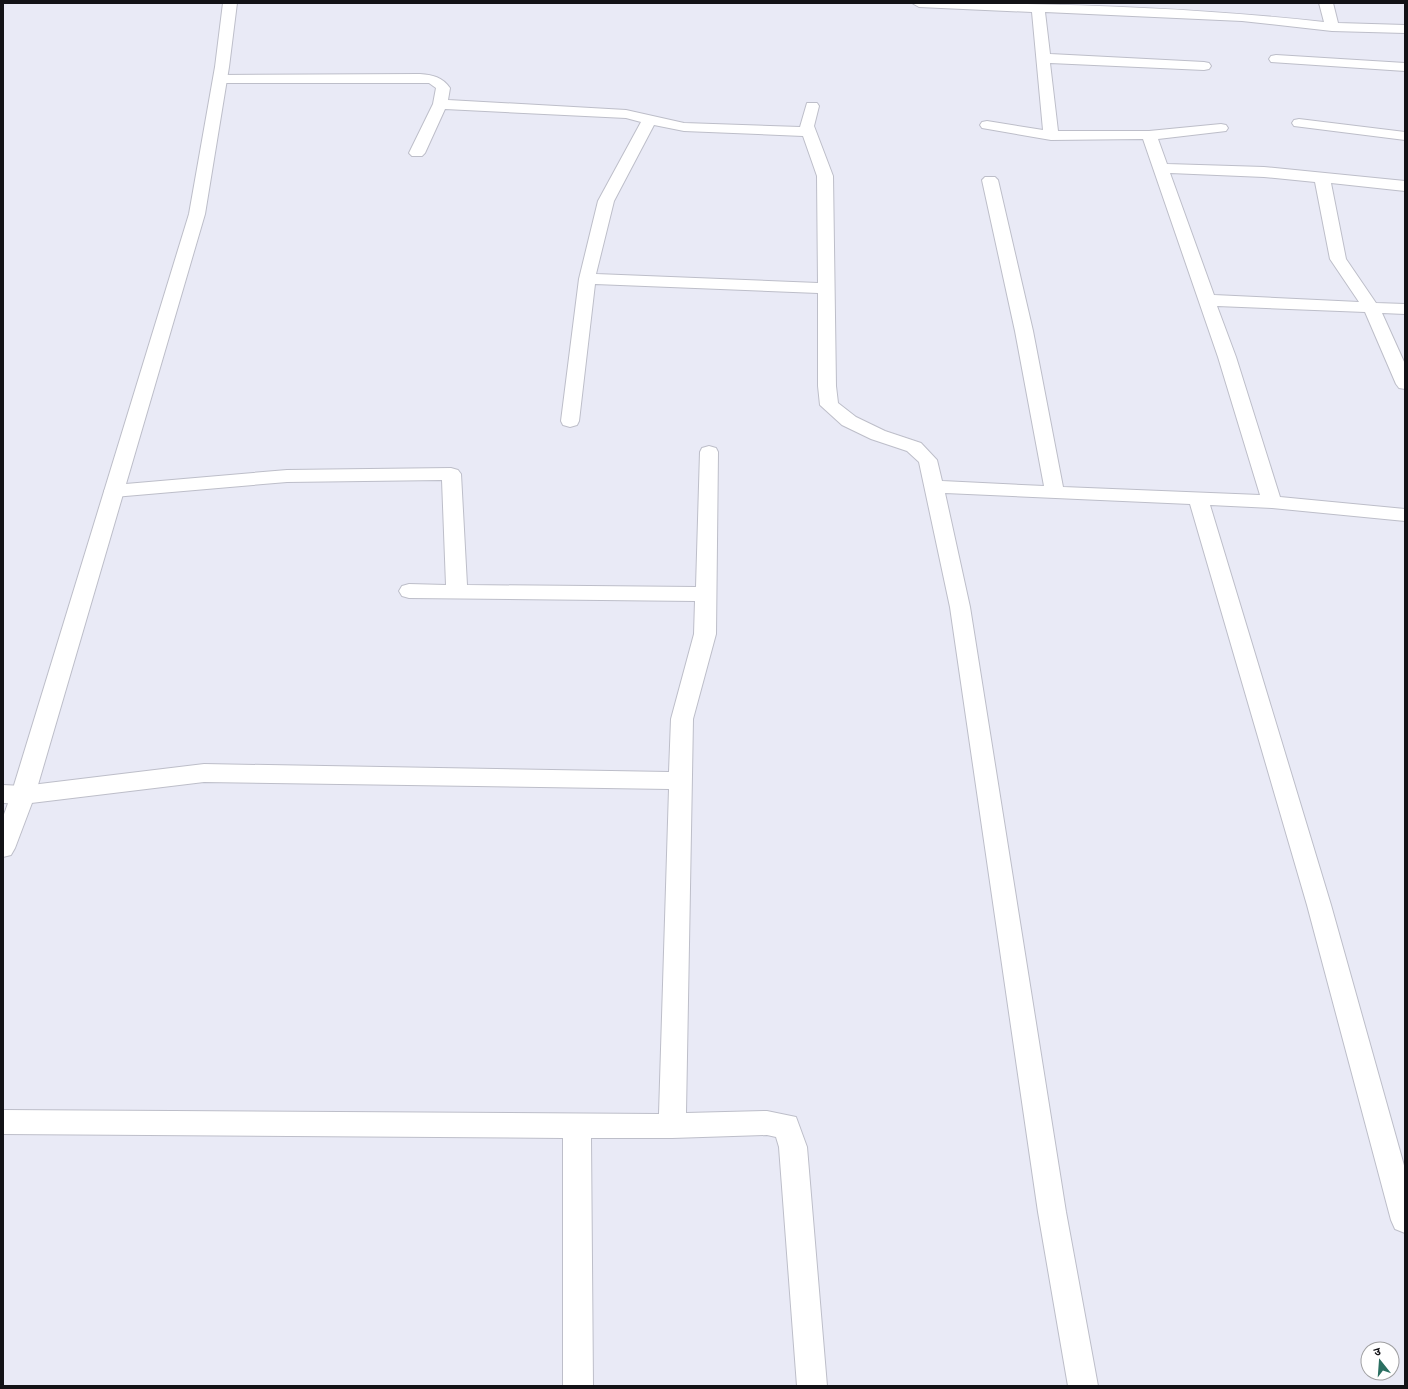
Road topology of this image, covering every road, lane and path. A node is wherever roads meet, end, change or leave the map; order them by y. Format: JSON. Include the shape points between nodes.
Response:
{"nodes":[{"id":1,"x":230,"y":3,"type":"edge"},
{"id":2,"x":919,"y":3,"type":"edge"},
{"id":3,"x":927,"y":3,"type":"edge"},
{"id":4,"x":1326,"y":3,"type":"edge"},
{"id":5,"x":1038,"y":8,"type":"junction"},
{"id":6,"x":1164,"y":8,"type":"edge"},
{"id":7,"x":1332,"y":27,"type":"junction"},
{"id":8,"x":1405,"y":29,"type":"edge"},
{"id":9,"x":1042,"y":58,"type":"junction"},
{"id":10,"x":1276,"y":59,"type":"dead end"},
{"id":11,"x":1204,"y":66,"type":"dead end"},
{"id":12,"x":1405,"y":67,"type":"edge"},
{"id":13,"x":220,"y":79,"type":"junction"},
{"id":14,"x":440,"y":104,"type":"junction"},
{"id":15,"x":812,"y":106,"type":"dead end"},
{"id":16,"x":650,"y":119,"type":"junction"},
{"id":17,"x":1300,"y":123,"type":"dead end"},
{"id":18,"x":987,"y":125,"type":"dead end"},
{"id":19,"x":1221,"y":128,"type":"dead end"},
{"id":20,"x":809,"y":132,"type":"junction"},
{"id":21,"x":1149,"y":135,"type":"junction"},
{"id":22,"x":1051,"y":136,"type":"junction"},
{"id":23,"x":1405,"y":136,"type":"edge"},
{"id":24,"x":417,"y":153,"type":"dead end"},
{"id":25,"x":1160,"y":168,"type":"junction"},
{"id":26,"x":1322,"y":177,"type":"junction"},
{"id":27,"x":990,"y":180,"type":"dead end"},
{"id":28,"x":1405,"y":186,"type":"edge"},
{"id":29,"x":587,"y":279,"type":"junction"},
{"id":30,"x":827,"y":288,"type":"junction"},
{"id":31,"x":1207,"y":300,"type":"junction"},
{"id":32,"x":1371,"y":307,"type":"junction"},
{"id":33,"x":1405,"y":309,"type":"edge"},
{"id":34,"x":1405,"y":384,"type":"edge"},
{"id":35,"x":570,"y":421,"type":"dead end"},
{"id":36,"x":709,"y":452,"type":"dead end"},
{"id":37,"x":934,"y":487,"type":"junction"},
{"id":38,"x":114,"y":491,"type":"junction"},
{"id":39,"x":1055,"y":493,"type":"junction"},
{"id":40,"x":1198,"y":499,"type":"junction"},
{"id":41,"x":1272,"y":502,"type":"junction"},
{"id":42,"x":1405,"y":515,"type":"edge"},
{"id":43,"x":408,"y":591,"type":"dead end"},
{"id":44,"x":457,"y":592,"type":"junction"},
{"id":45,"x":706,"y":594,"type":"junction"},
{"id":46,"x":680,"y":781,"type":"junction"},
{"id":47,"x":13,"y":794,"type":"edge"},
{"id":48,"x":3,"y":848,"type":"edge"},
{"id":49,"x":3,"y":1122,"type":"edge"},
{"id":50,"x":577,"y":1125,"type":"junction"},
{"id":51,"x":672,"y":1126,"type":"junction"},
{"id":52,"x":1405,"y":1220,"type":"edge"},
{"id":53,"x":578,"y":1386,"type":"edge"},
{"id":54,"x":812,"y":1386,"type":"edge"},
{"id":55,"x":1083,"y":1386,"type":"edge"}],
"edges":[{"from":1,"to":13,"type":"street"},
{"from":2,"to":3,"type":"street"},
{"from":3,"to":5,"type":"street"},
{"from":4,"to":7,"type":"street"},
{"from":5,"to":6,"type":"street"},
{"from":5,"to":9,"type":"street"},
{"from":6,"to":7,"type":"street"},
{"from":7,"to":8,"type":"street"},
{"from":9,"to":11,"type":"street"},
{"from":9,"to":22,"type":"street"},
{"from":10,"to":12,"type":"street"},
{"from":13,"to":14,"type":"street","via":[[420,78],[440,83],[443,88]]},
{"from":13,"to":38,"type":"street","via":[[197,214]]},
{"from":14,"to":16,"type":"street","via":[[626,114]]},
{"from":14,"to":24,"type":"street"},
{"from":15,"to":20,"type":"street","via":[[807,126]]},
{"from":16,"to":20,"type":"street","via":[[684,127]]},
{"from":16,"to":29,"type":"street","via":[[606,201]]},
{"from":17,"to":23,"type":"street"},
{"from":18,"to":22,"type":"street"},
{"from":19,"to":21,"type":"street"},
{"from":20,"to":30,"type":"street","via":[[825,176]]},
{"from":21,"to":22,"type":"street"},
{"from":21,"to":25,"type":"street"},
{"from":25,"to":26,"type":"street"},
{"from":25,"to":31,"type":"street"},
{"from":26,"to":28,"type":"street"},
{"from":26,"to":32,"type":"street","via":[[1338,258]]},
{"from":27,"to":39,"type":"street","via":[[1024,331]]},
{"from":29,"to":30,"type":"street"},
{"from":29,"to":35,"type":"street"},
{"from":30,"to":37,"type":"street","via":[[829,405],[849,421],[878,435],[914,447],[928,460]]},
{"from":31,"to":32,"type":"street"},
{"from":31,"to":41,"type":"street"},
{"from":32,"to":33,"type":"street"},
{"from":32,"to":34,"type":"street"},
{"from":36,"to":45,"type":"street"},
{"from":37,"to":39,"type":"street"},
{"from":37,"to":55,"type":"street","via":[[960,607],[1052,1212]]},
{"from":38,"to":44,"type":"street","via":[[287,476],[451,474]]},
{"from":38,"to":47,"type":"street"},
{"from":39,"to":40,"type":"street"},
{"from":40,"to":41,"type":"street"},
{"from":40,"to":52,"type":"street","via":[[1316,898]]},
{"from":41,"to":42,"type":"street"},
{"from":43,"to":44,"type":"street"},
{"from":44,"to":45,"type":"street"},
{"from":45,"to":46,"type":"street","via":[[705,634],[682,719]]},
{"from":46,"to":47,"type":"street","via":[[204,773]]},
{"from":46,"to":51,"type":"street"},
{"from":47,"to":48,"type":"street"},
{"from":49,"to":50,"type":"street"},
{"from":50,"to":51,"type":"street"},
{"from":50,"to":53,"type":"street"},
{"from":51,"to":54,"type":"street","via":[[767,1123],[786,1126],[792,1147]]}]}
